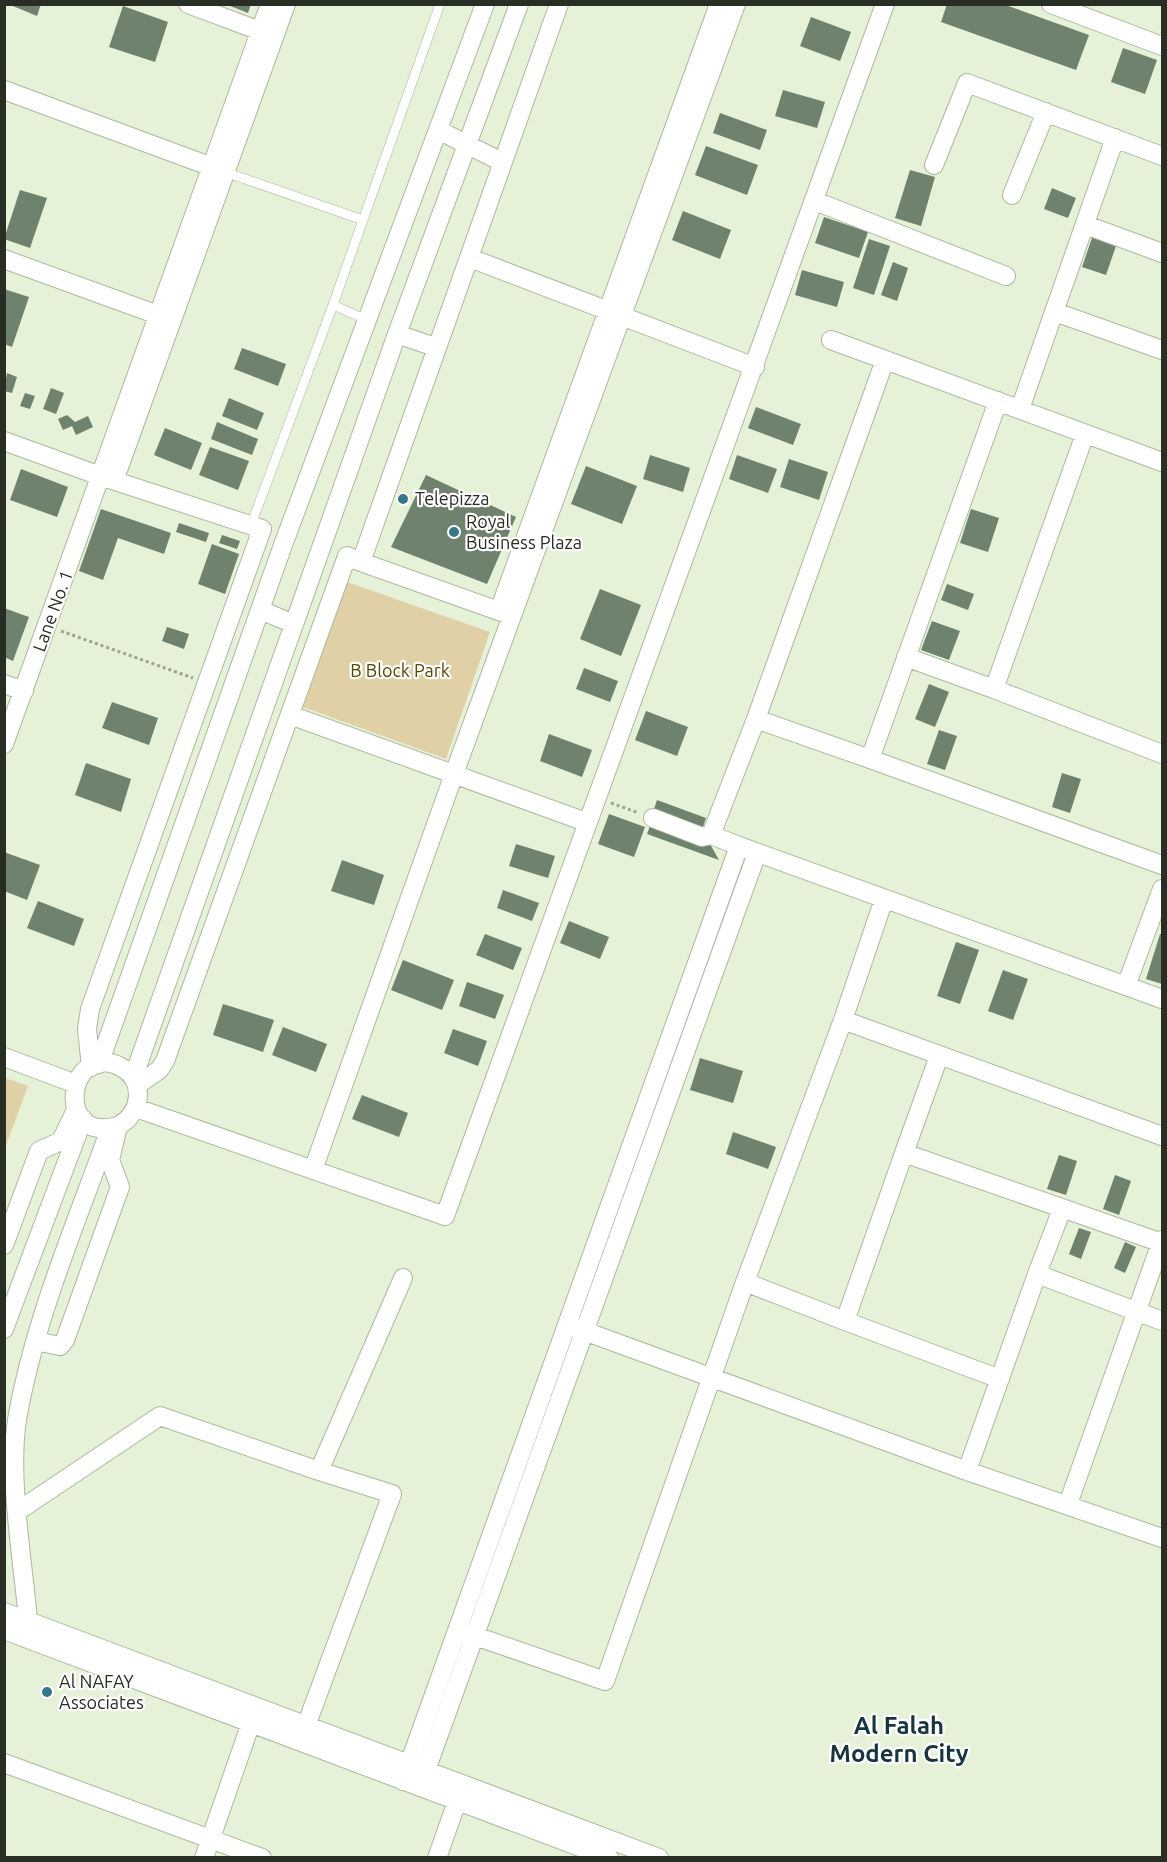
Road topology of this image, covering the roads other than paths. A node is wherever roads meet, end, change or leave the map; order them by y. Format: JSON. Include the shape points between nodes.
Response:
{"nodes":[{"id":1,"x":188,"y":4,"type":"edge"},
{"id":2,"x":270,"y":4,"type":"edge"},
{"id":3,"x":286,"y":4,"type":"edge"},
{"id":4,"x":440,"y":4,"type":"edge"},
{"id":5,"x":485,"y":4,"type":"edge"},
{"id":6,"x":519,"y":4,"type":"edge"},
{"id":7,"x":559,"y":4,"type":"edge"},
{"id":8,"x":719,"y":4,"type":"edge"},
{"id":9,"x":736,"y":4,"type":"edge"},
{"id":10,"x":885,"y":4,"type":"edge"},
{"id":11,"x":1051,"y":4,"type":"edge"},
{"id":12,"x":260,"y":31,"type":"junction"},
{"id":13,"x":1162,"y":46,"type":"edge"},
{"id":14,"x":4,"y":90,"type":"edge"},
{"id":15,"x":1046,"y":112,"type":"junction"},
{"id":16,"x":440,"y":131,"type":"junction"},
{"id":17,"x":1115,"y":138,"type":"junction"},
{"id":18,"x":469,"y":145,"type":"junction"},
{"id":19,"x":1162,"y":156,"type":"edge"},
{"id":20,"x":502,"y":162,"type":"junction"},
{"id":21,"x":934,"y":165,"type":"dead end"},
{"id":22,"x":218,"y":169,"type":"junction"},
{"id":23,"x":1012,"y":195,"type":"dead end"},
{"id":24,"x":815,"y":201,"type":"junction"},
{"id":25,"x":363,"y":220,"type":"junction"},
{"id":26,"x":1086,"y":225,"type":"junction"},
{"id":27,"x":1162,"y":253,"type":"edge"},
{"id":28,"x":470,"y":258,"type":"junction"},
{"id":29,"x":4,"y":259,"type":"edge"},
{"id":30,"x":1006,"y":276,"type":"dead end"},
{"id":31,"x":333,"y":305,"type":"junction"},
{"id":32,"x":1055,"y":312,"type":"junction"},
{"id":33,"x":615,"y":314,"type":"junction"},
{"id":34,"x":158,"y":315,"type":"junction"},
{"id":35,"x":367,"y":320,"type":"junction"},
{"id":36,"x":397,"y":334,"type":"junction"},
{"id":37,"x":831,"y":340,"type":"dead end"},
{"id":38,"x":435,"y":347,"type":"junction"},
{"id":39,"x":1162,"y":350,"type":"edge"},
{"id":40,"x":885,"y":360,"type":"junction"},
{"id":41,"x":755,"y":366,"type":"junction"},
{"id":42,"x":998,"y":401,"type":"junction"},
{"id":43,"x":1020,"y":409,"type":"junction"},
{"id":44,"x":1085,"y":434,"type":"junction"},
{"id":45,"x":4,"y":441,"type":"edge"},
{"id":46,"x":1162,"y":462,"type":"edge"},
{"id":47,"x":103,"y":477,"type":"junction"},
{"id":48,"x":257,"y":527,"type":"junction"},
{"id":49,"x":361,"y":562,"type":"junction"},
{"id":50,"x":260,"y":610,"type":"junction"},
{"id":51,"x":505,"y":613,"type":"junction"},
{"id":52,"x":294,"y":624,"type":"junction"},
{"id":53,"x":906,"y":657,"type":"junction"},
{"id":54,"x":4,"y":684,"type":"edge"},
{"id":55,"x":994,"y":689,"type":"junction"},
{"id":56,"x":24,"y":691,"type":"junction"},
{"id":57,"x":290,"y":715,"type":"junction"},
{"id":58,"x":756,"y":719,"type":"junction"},
{"id":59,"x":4,"y":744,"type":"edge"},
{"id":60,"x":1162,"y":754,"type":"edge"},
{"id":61,"x":870,"y":759,"type":"junction"},
{"id":62,"x":454,"y":774,"type":"junction"},
{"id":63,"x":653,"y":818,"type":"road end"},
{"id":64,"x":586,"y":822,"type":"junction"},
{"id":65,"x":711,"y":835,"type":"junction"},
{"id":66,"x":740,"y":846,"type":"junction"},
{"id":67,"x":757,"y":853,"type":"junction"},
{"id":68,"x":1162,"y":865,"type":"edge"},
{"id":69,"x":1162,"y":889,"type":"edge"},
{"id":70,"x":884,"y":898,"type":"junction"},
{"id":71,"x":1126,"y":986,"type":"junction"},
{"id":72,"x":1162,"y":999,"type":"edge"},
{"id":73,"x":843,"y":1020,"type":"junction"},
{"id":74,"x":939,"y":1056,"type":"junction"},
{"id":75,"x":4,"y":1057,"type":"edge"},
{"id":76,"x":95,"y":1066,"type":"junction"},
{"id":77,"x":135,"y":1081,"type":"junction"},
{"id":78,"x":76,"y":1084,"type":"junction"},
{"id":79,"x":136,"y":1108,"type":"junction"},
{"id":80,"x":79,"y":1114,"type":"junction"},
{"id":81,"x":114,"y":1128,"type":"junction"},
{"id":82,"x":1162,"y":1136,"type":"edge"},
{"id":83,"x":904,"y":1153,"type":"junction"},
{"id":84,"x":313,"y":1170,"type":"junction"},
{"id":85,"x":1062,"y":1209,"type":"junction"},
{"id":86,"x":1162,"y":1242,"type":"edge"},
{"id":87,"x":4,"y":1245,"type":"edge"},
{"id":88,"x":1037,"y":1274,"type":"junction"},
{"id":89,"x":403,"y":1278,"type":"dead end"},
{"id":90,"x":745,"y":1282,"type":"junction"},
{"id":91,"x":1137,"y":1312,"type":"junction"},
{"id":92,"x":845,"y":1321,"type":"junction"},
{"id":93,"x":1162,"y":1321,"type":"edge"},
{"id":94,"x":566,"y":1325,"type":"junction"},
{"id":95,"x":4,"y":1329,"type":"edge"},
{"id":96,"x":586,"y":1332,"type":"junction"},
{"id":97,"x":36,"y":1341,"type":"junction"},
{"id":98,"x":712,"y":1377,"type":"junction"},
{"id":99,"x":1000,"y":1379,"type":"junction"},
{"id":100,"x":967,"y":1470,"type":"junction"},
{"id":101,"x":319,"y":1471,"type":"junction"},
{"id":102,"x":1068,"y":1504,"type":"junction"},
{"id":103,"x":18,"y":1510,"type":"junction"},
{"id":104,"x":1162,"y":1538,"type":"edge"},
{"id":105,"x":4,"y":1612,"type":"edge"},
{"id":106,"x":26,"y":1629,"type":"junction"},
{"id":107,"x":4,"y":1630,"type":"edge"},
{"id":108,"x":458,"y":1630,"type":"junction"},
{"id":109,"x":476,"y":1636,"type":"junction"},
{"id":110,"x":257,"y":1707,"type":"junction"},
{"id":111,"x":250,"y":1725,"type":"junction"},
{"id":112,"x":306,"y":1726,"type":"junction"},
{"id":113,"x":409,"y":1762,"type":"junction"},
{"id":114,"x":4,"y":1763,"type":"edge"},
{"id":115,"x":427,"y":1769,"type":"junction"},
{"id":116,"x":403,"y":1781,"type":"junction"},
{"id":117,"x":463,"y":1782,"type":"junction"},
{"id":118,"x":420,"y":1787,"type":"junction"},
{"id":119,"x":457,"y":1801,"type":"junction"},
{"id":120,"x":210,"y":1839,"type":"junction"},
{"id":121,"x":204,"y":1857,"type":"edge"},
{"id":122,"x":262,"y":1857,"type":"edge"},
{"id":123,"x":437,"y":1857,"type":"edge"},
{"id":124,"x":609,"y":1857,"type":"edge"},
{"id":125,"x":659,"y":1857,"type":"edge"}],
"edges":[{"from":1,"to":12,"type":"street"},
{"from":2,"to":12,"type":"street"},
{"from":3,"to":22,"type":"street"},
{"from":4,"to":25,"type":"lane"},
{"from":5,"to":16,"type":"street"},
{"from":6,"to":18,"type":"street"},
{"from":7,"to":20,"type":"street"},
{"from":8,"to":33,"type":"street"},
{"from":9,"to":33,"type":"street"},
{"from":10,"to":24,"type":"street"},
{"from":11,"to":13,"type":"street"},
{"from":12,"to":22,"type":"street"},
{"from":14,"to":22,"type":"street"},
{"from":15,"to":17,"type":"street"},
{"from":15,"to":21,"type":"street","via":[[967,83]]},
{"from":15,"to":23,"type":"street"},
{"from":16,"to":18,"type":"street"},
{"from":16,"to":35,"type":"street"},
{"from":17,"to":19,"type":"street"},
{"from":17,"to":26,"type":"street"},
{"from":18,"to":20,"type":"street"},
{"from":18,"to":36,"type":"street"},
{"from":20,"to":28,"type":"street"},
{"from":22,"to":25,"type":"lane"},
{"from":22,"to":34,"type":"street","name":"Lane No. 1"},
{"from":22,"to":47,"type":"street","via":[[118,470]]},
{"from":24,"to":30,"type":"street"},
{"from":24,"to":41,"type":"street"},
{"from":25,"to":31,"type":"lane"},
{"from":26,"to":27,"type":"street"},
{"from":26,"to":32,"type":"street"},
{"from":28,"to":33,"type":"street"},
{"from":28,"to":38,"type":"street"},
{"from":29,"to":34,"type":"street"},
{"from":31,"to":35,"type":"lane"},
{"from":31,"to":48,"type":"lane"},
{"from":32,"to":39,"type":"street"},
{"from":32,"to":43,"type":"street"},
{"from":33,"to":41,"type":"street"},
{"from":33,"to":51,"type":"street"},
{"from":34,"to":47,"type":"street","name":"Lane No. 1","via":[[104,462]]},
{"from":35,"to":50,"type":"street"},
{"from":36,"to":38,"type":"street"},
{"from":36,"to":52,"type":"street"},
{"from":37,"to":40,"type":"street"},
{"from":38,"to":49,"type":"street"},
{"from":40,"to":42,"type":"street"},
{"from":40,"to":58,"type":"street"},
{"from":41,"to":64,"type":"street"},
{"from":42,"to":43,"type":"street"},
{"from":42,"to":53,"type":"street"},
{"from":43,"to":44,"type":"street"},
{"from":44,"to":46,"type":"street"},
{"from":44,"to":55,"type":"street"},
{"from":45,"to":47,"type":"street"},
{"from":47,"to":48,"type":"street"},
{"from":47,"to":56,"type":"street","name":"Lane No. 1"},
{"from":48,"to":76,"type":"street","via":[[207,683],[90,1009],[87,1029]]},
{"from":49,"to":51,"type":"street"},
{"from":49,"to":57,"type":"street","via":[[347,556]]},
{"from":50,"to":52,"type":"street"},
{"from":50,"to":76,"type":"street"},
{"from":51,"to":62,"type":"street"},
{"from":52,"to":77,"type":"street"},
{"from":53,"to":55,"type":"street"},
{"from":53,"to":61,"type":"street"},
{"from":54,"to":56,"type":"street"},
{"from":55,"to":60,"type":"street"},
{"from":56,"to":59,"type":"street","name":"Lane No. 1"},
{"from":57,"to":62,"type":"street"},
{"from":57,"to":77,"type":"street","via":[[165,1061],[159,1070]]},
{"from":58,"to":61,"type":"street"},
{"from":58,"to":65,"type":"street"},
{"from":61,"to":68,"type":"street"},
{"from":62,"to":64,"type":"street"},
{"from":62,"to":84,"type":"street"},
{"from":63,"to":65,"type":"street","via":[[702,837]]},
{"from":64,"to":84,"type":"street","via":[[445,1215]]},
{"from":65,"to":66,"type":"street"},
{"from":66,"to":67,"type":"street"},
{"from":66,"to":94,"type":"street"},
{"from":67,"to":70,"type":"street"},
{"from":67,"to":96,"type":"street"},
{"from":69,"to":71,"type":"street"},
{"from":70,"to":71,"type":"street"},
{"from":70,"to":73,"type":"street"},
{"from":71,"to":72,"type":"street"},
{"from":73,"to":74,"type":"street"},
{"from":73,"to":90,"type":"street"},
{"from":74,"to":82,"type":"street"},
{"from":74,"to":83,"type":"street"},
{"from":75,"to":78,"type":"street"},
{"from":76,"to":77,"type":"street","via":[[118,1066]]},
{"from":76,"to":78,"type":"street"},
{"from":77,"to":79,"type":"street","via":[[139,1097]]},
{"from":78,"to":80,"type":"street","via":[[74,1101]]},
{"from":79,"to":81,"type":"street","via":[[126,1122]]},
{"from":79,"to":84,"type":"street"},
{"from":80,"to":81,"type":"street","via":[[100,1128]]},
{"from":80,"to":87,"type":"street","via":[[61,1141],[39,1151]]},
{"from":80,"to":95,"type":"street"},
{"from":81,"to":97,"type":"street"},
{"from":81,"to":97,"type":"street","via":[[110,1160],[120,1187],[65,1340],[60,1346]]},
{"from":83,"to":85,"type":"street"},
{"from":83,"to":92,"type":"street"},
{"from":85,"to":86,"type":"street"},
{"from":85,"to":88,"type":"street"},
{"from":86,"to":91,"type":"street"},
{"from":88,"to":91,"type":"street"},
{"from":88,"to":99,"type":"street"},
{"from":89,"to":101,"type":"street"},
{"from":90,"to":92,"type":"street"},
{"from":90,"to":98,"type":"street"},
{"from":91,"to":93,"type":"street"},
{"from":91,"to":102,"type":"street"},
{"from":92,"to":99,"type":"street"},
{"from":94,"to":96,"type":"street"},
{"from":94,"to":108,"type":"street"},
{"from":96,"to":98,"type":"street"},
{"from":96,"to":109,"type":"street"},
{"from":97,"to":103,"type":"street","via":[[17,1421]]},
{"from":98,"to":100,"type":"street"},
{"from":98,"to":109,"type":"street","via":[[605,1681]]},
{"from":99,"to":100,"type":"street"},
{"from":100,"to":102,"type":"street"},
{"from":101,"to":103,"type":"street","via":[[160,1416]]},
{"from":101,"to":112,"type":"street","via":[[392,1494]]},
{"from":102,"to":104,"type":"street"},
{"from":103,"to":106,"type":"street"},
{"from":105,"to":106,"type":"street"},
{"from":106,"to":107,"type":"street"},
{"from":106,"to":110,"type":"street"},
{"from":106,"to":111,"type":"street"},
{"from":108,"to":109,"type":"street"},
{"from":108,"to":113,"type":"street"},
{"from":109,"to":115,"type":"street"},
{"from":110,"to":111,"type":"street"},
{"from":110,"to":112,"type":"street"},
{"from":111,"to":116,"type":"street"},
{"from":111,"to":120,"type":"street"},
{"from":112,"to":113,"type":"street"},
{"from":113,"to":115,"type":"street"},
{"from":113,"to":116,"type":"street"},
{"from":114,"to":120,"type":"street"},
{"from":115,"to":117,"type":"street"},
{"from":115,"to":118,"type":"street"},
{"from":116,"to":118,"type":"street"},
{"from":117,"to":119,"type":"street"},
{"from":117,"to":125,"type":"street"},
{"from":118,"to":119,"type":"street"},
{"from":119,"to":123,"type":"street"},
{"from":119,"to":124,"type":"street"},
{"from":120,"to":121,"type":"street"},
{"from":120,"to":122,"type":"street"}]}
